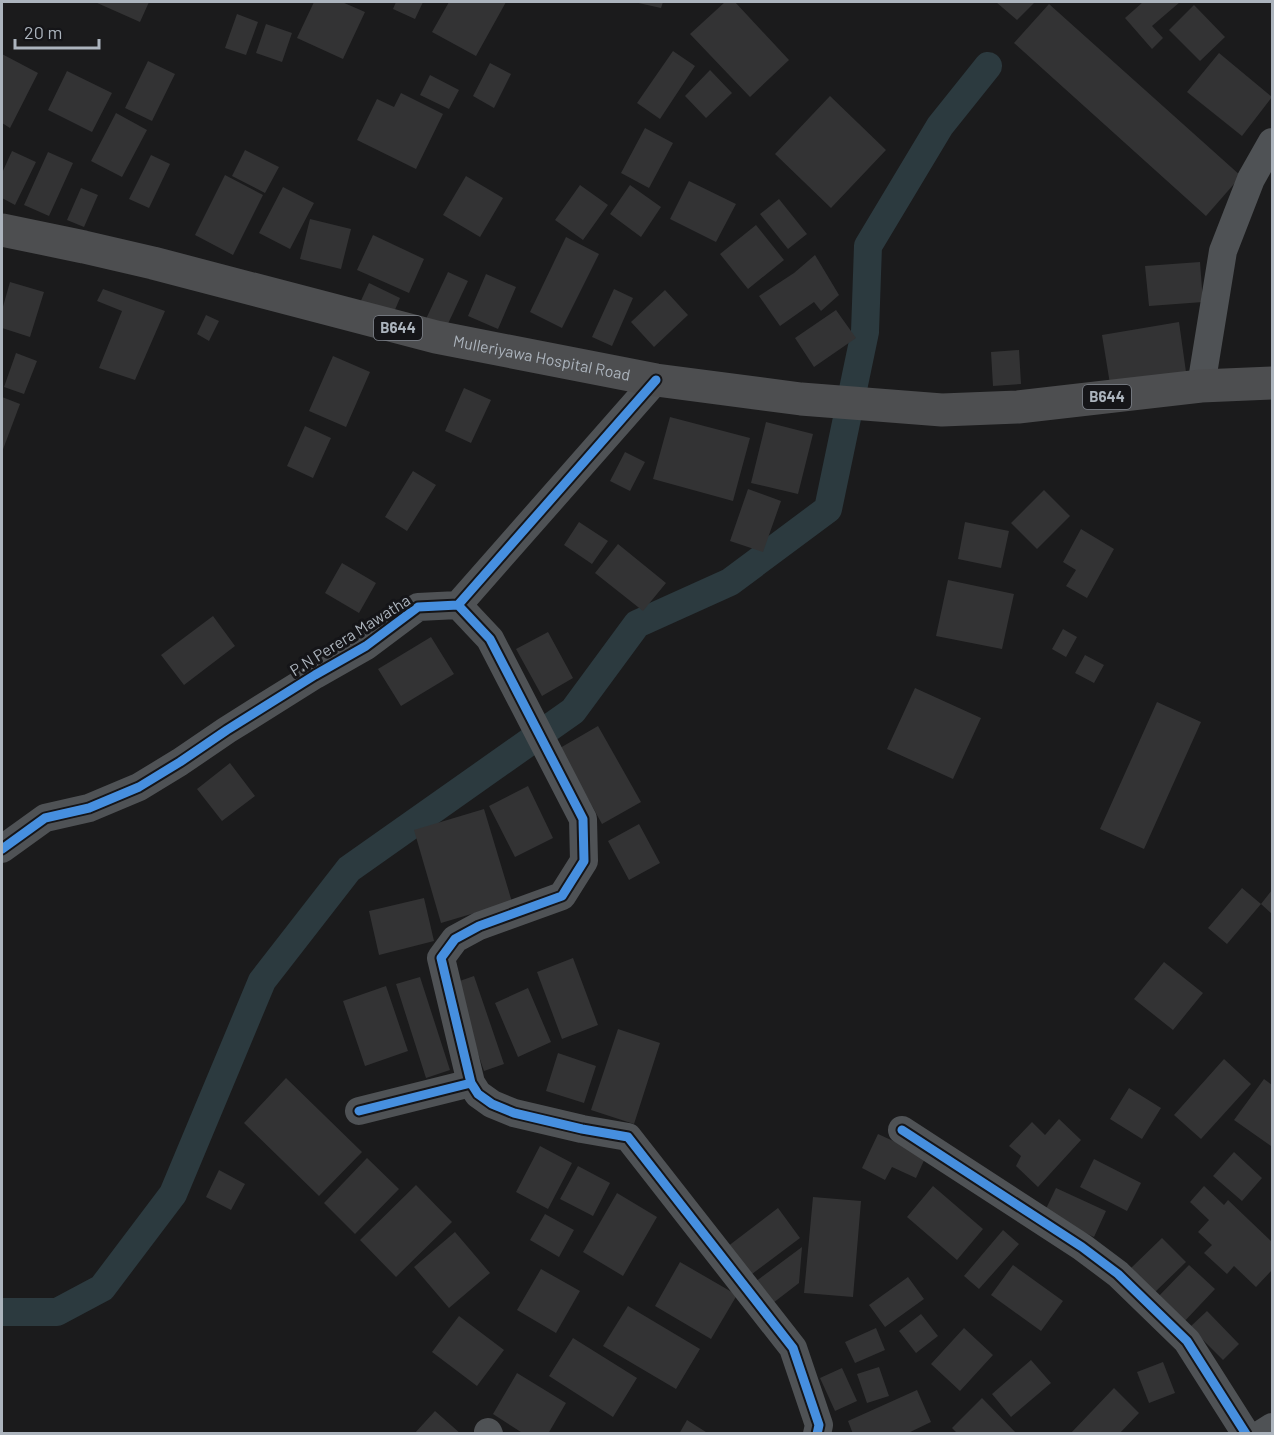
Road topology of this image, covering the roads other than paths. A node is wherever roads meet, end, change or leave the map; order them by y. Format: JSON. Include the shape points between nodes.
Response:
{"nodes":[{"id":1,"x":1272,"y":142,"type":"edge"},
{"id":2,"x":2,"y":230,"type":"edge"},
{"id":3,"x":656,"y":380,"type":"junction"},
{"id":4,"x":1272,"y":383,"type":"edge"},
{"id":5,"x":1201,"y":386,"type":"junction"},
{"id":6,"x":458,"y":605,"type":"junction"},
{"id":7,"x":2,"y":849,"type":"edge"},
{"id":8,"x":471,"y":1083,"type":"junction"},
{"id":9,"x":359,"y":1111,"type":"dead end"},
{"id":10,"x":902,"y":1130,"type":"dead end"},
{"id":11,"x":1272,"y":1426,"type":"edge"},
{"id":12,"x":818,"y":1434,"type":"edge"},
{"id":13,"x":1246,"y":1434,"type":"edge"},
{"id":14,"x":1261,"y":1434,"type":"edge"}],
"edges":[{"from":1,"to":5,"type":"street","via":[[1251,179],[1223,250]]},
{"from":2,"to":3,"type":"main road","name":"Mulleriyawa Hospital Road","number":"B644","via":[[153,263],[436,337]]},
{"from":3,"to":5,"type":"main road","name":"Mulleriyawa Hospital Road","number":"B644","via":[[801,399],[942,410],[1018,407]]},
{"from":3,"to":6,"type":"street"},
{"from":4,"to":5,"type":"main road","name":"Mulleriyawa Hospital Road","number":"B644"},
{"from":6,"to":7,"type":"street","name":"P.N Perera Mawatha","via":[[418,607],[366,646],[138,787],[89,808],[45,818]]},
{"from":6,"to":8,"type":"street","via":[[490,639],[583,819],[584,861],[562,896],[478,926],[455,939],[441,958]]},
{"from":8,"to":9,"type":"street"},
{"from":8,"to":12,"type":"street","via":[[492,1104],[514,1113],[628,1137],[793,1348],[819,1425]]},
{"from":10,"to":13,"type":"street","via":[[1118,1274],[1187,1341]]},
{"from":11,"to":14,"type":"street"}]}
